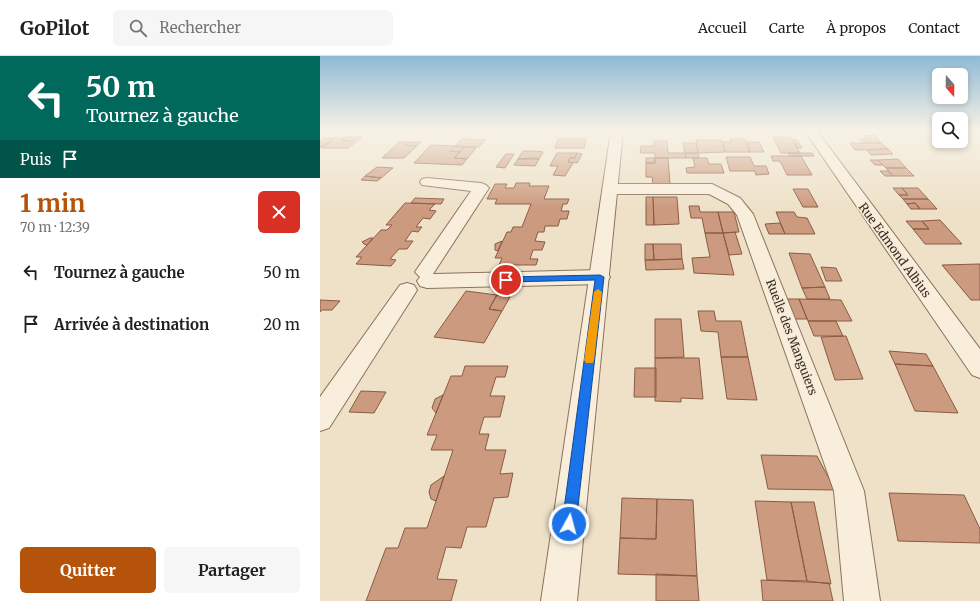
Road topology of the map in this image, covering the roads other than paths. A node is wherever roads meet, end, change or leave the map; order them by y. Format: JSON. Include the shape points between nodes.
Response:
{"nodes":[{"id":1,"x":614,"y":156,"type":"edge"},
{"id":2,"x":828,"y":156,"type":"edge"},
{"id":3,"x":427,"y":182,"type":"dead end"},
{"id":4,"x":610,"y":189,"type":"junction"},
{"id":5,"x":600,"y":277,"type":"junction"},
{"id":6,"x":420,"y":281,"type":"junction"},
{"id":7,"x":980,"y":368,"type":"edge"},
{"id":8,"x":320,"y":420,"type":"edge"},
{"id":9,"x":559,"y":601,"type":"edge"},
{"id":10,"x":862,"y":601,"type":"edge"}],
"edges":[{"from":1,"to":4,"type":"street"},
{"from":2,"to":7,"type":"street","name":"Rue Edmond Albius"},
{"from":3,"to":6,"type":"street","via":[[481,188]]},
{"from":4,"to":5,"type":"street"},
{"from":4,"to":10,"type":"street","name":"Ruelle des Manguiers","via":[[712,189],[734,201],[745,214],[849,490]]},
{"from":5,"to":6,"type":"street"},
{"from":5,"to":9,"type":"street"},
{"from":6,"to":8,"type":"street"}]}
